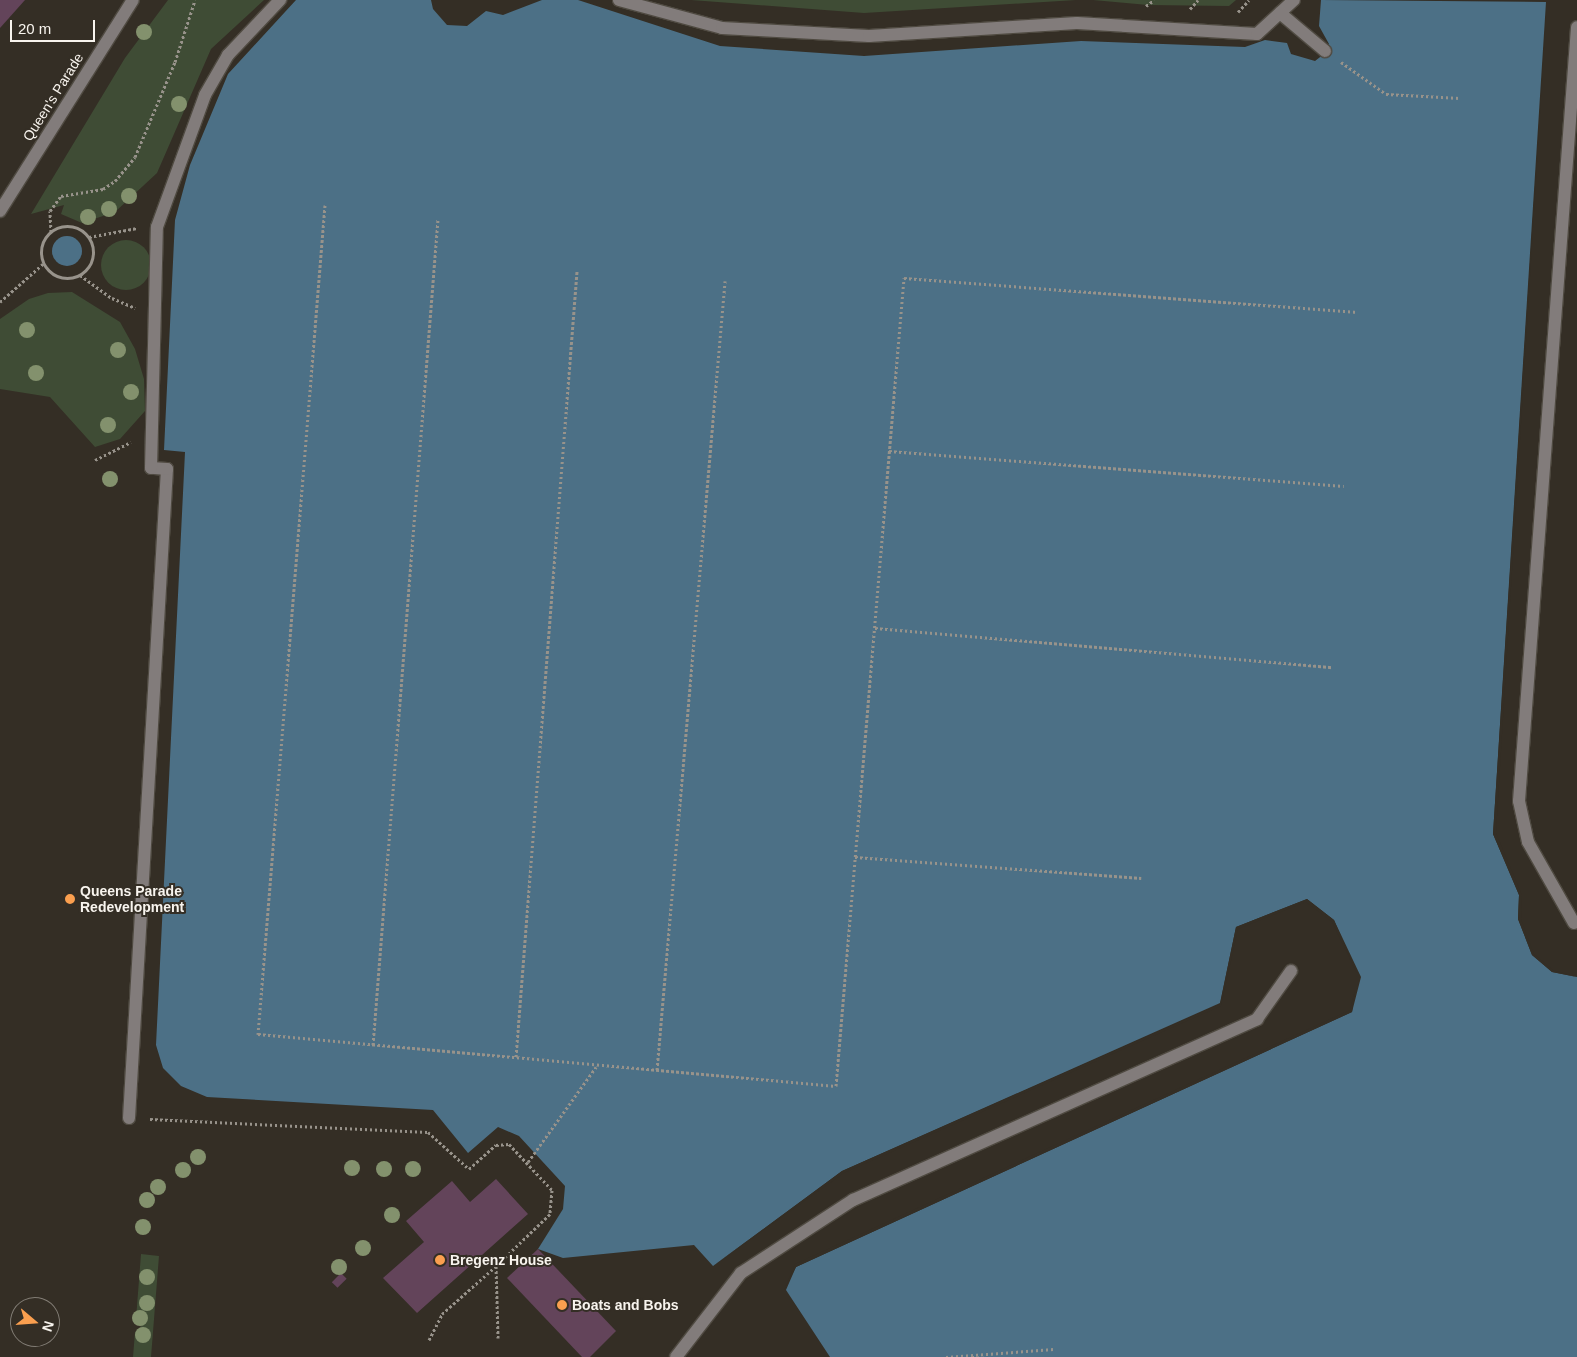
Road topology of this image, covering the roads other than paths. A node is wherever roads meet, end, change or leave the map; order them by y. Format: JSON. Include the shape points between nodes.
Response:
{"nodes":[{"id":1,"x":133,"y":0,"type":"edge"},
{"id":2,"x":280,"y":0,"type":"edge"},
{"id":3,"x":618,"y":0,"type":"edge"},
{"id":4,"x":1294,"y":0,"type":"edge"},
{"id":5,"x":1280,"y":13,"type":"junction"},
{"id":6,"x":1577,"y":27,"type":"edge"},
{"id":7,"x":1325,"y":51,"type":"road end"},
{"id":8,"x":0,"y":212,"type":"edge"},
{"id":9,"x":1574,"y":923,"type":"dead end"},
{"id":10,"x":1290,"y":971,"type":"dead end"},
{"id":11,"x":129,"y":1118,"type":"road end"},
{"id":12,"x":676,"y":1357,"type":"edge"}],
"edges":[{"from":1,"to":8,"type":"street","name":"Queen's Parade"},
{"from":2,"to":11,"type":"street","via":[[228,56],[205,95],[157,227],[151,468],[167,469]]},
{"from":3,"to":5,"type":"street","via":[[722,28],[869,36],[1077,23],[1257,34]]},
{"from":4,"to":5,"type":"street"},
{"from":5,"to":7,"type":"street"},
{"from":6,"to":9,"type":"street","via":[[1519,801],[1528,842]]},
{"from":10,"to":12,"type":"street","via":[[1257,1019],[853,1200],[741,1273]]}]}
